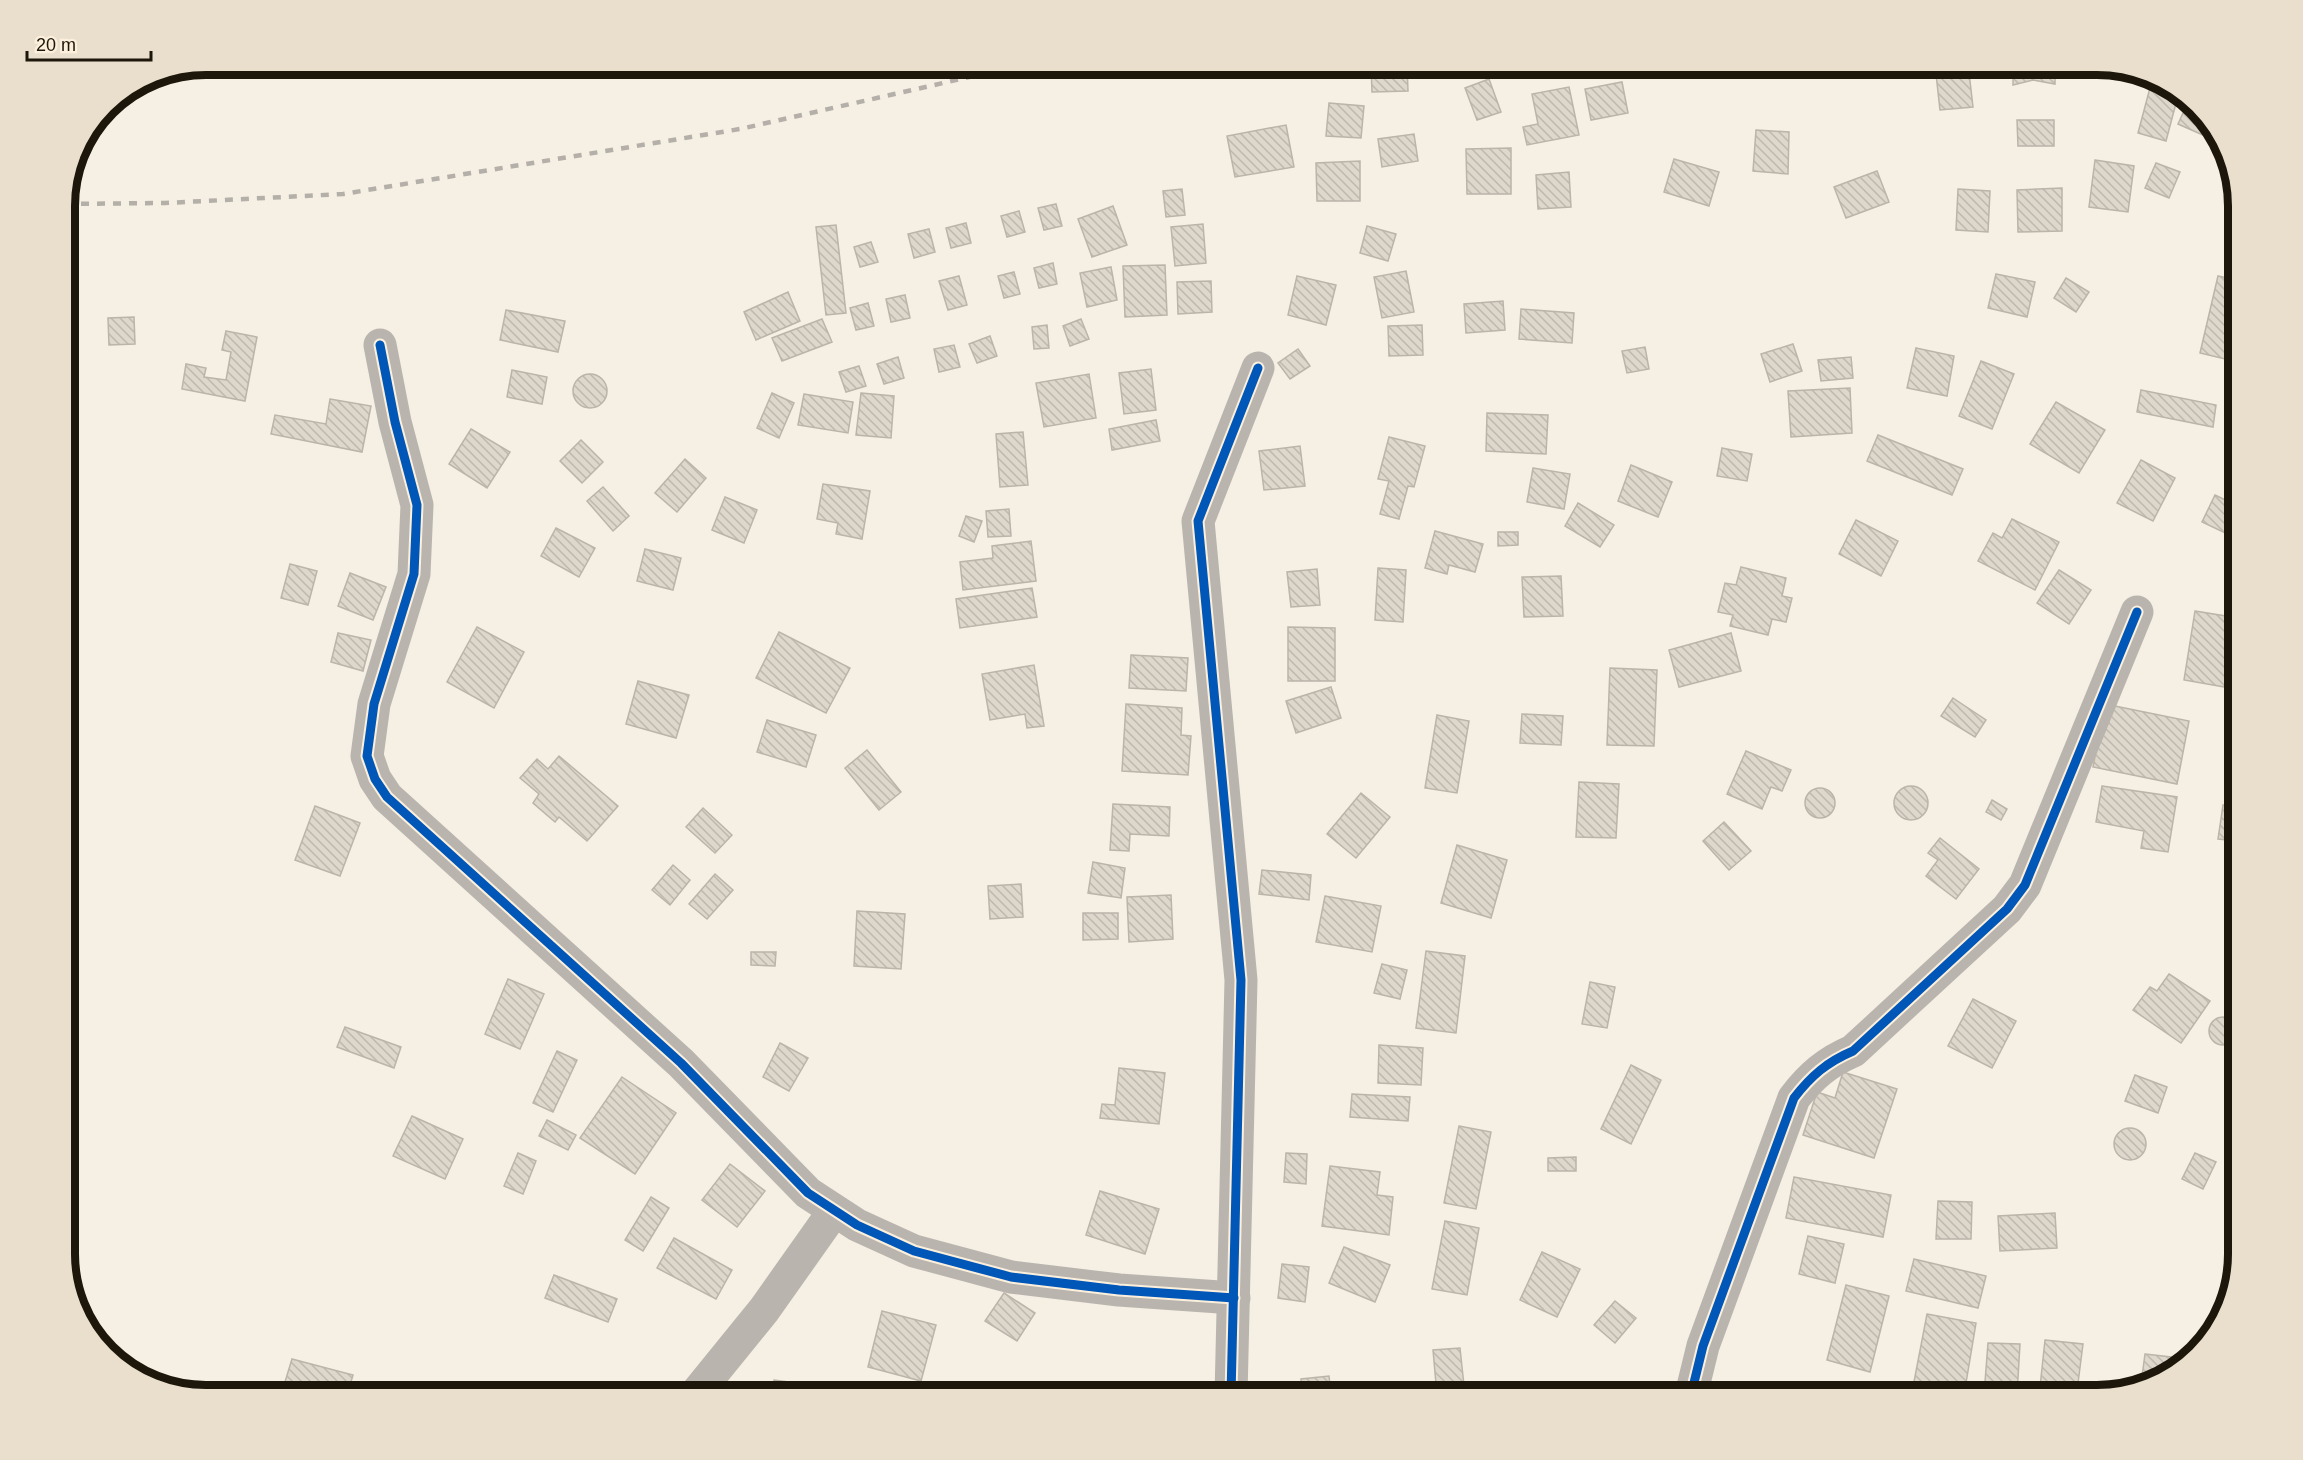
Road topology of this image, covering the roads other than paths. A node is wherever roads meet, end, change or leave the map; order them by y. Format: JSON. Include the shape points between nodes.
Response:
{"nodes":[{"id":1,"x":380,"y":345,"type":"dead end"},
{"id":2,"x":1258,"y":368,"type":"dead end"},
{"id":3,"x":2137,"y":612,"type":"dead end"},
{"id":4,"x":834,"y":1211,"type":"junction"},
{"id":5,"x":1234,"y":1298,"type":"junction"},
{"id":6,"x":703,"y":1385,"type":"edge"},
{"id":7,"x":1232,"y":1385,"type":"edge"},
{"id":8,"x":1693,"y":1385,"type":"edge"}],
"edges":[{"from":1,"to":4,"type":"street","via":[[417,505],[414,574],[371,725],[367,756],[375,780],[387,796],[681,1063],[808,1193]]},
{"from":2,"to":5,"type":"street","via":[[1198,521],[1242,980]]},
{"from":3,"to":8,"type":"street","via":[[2025,885],[2007,909],[1853,1051],[1828,1062],[1794,1098],[1703,1346]]},
{"from":4,"to":5,"type":"street","via":[[914,1251],[1011,1277]]},
{"from":4,"to":6,"type":"street","via":[[764,1310]]},
{"from":5,"to":7,"type":"street"}]}
